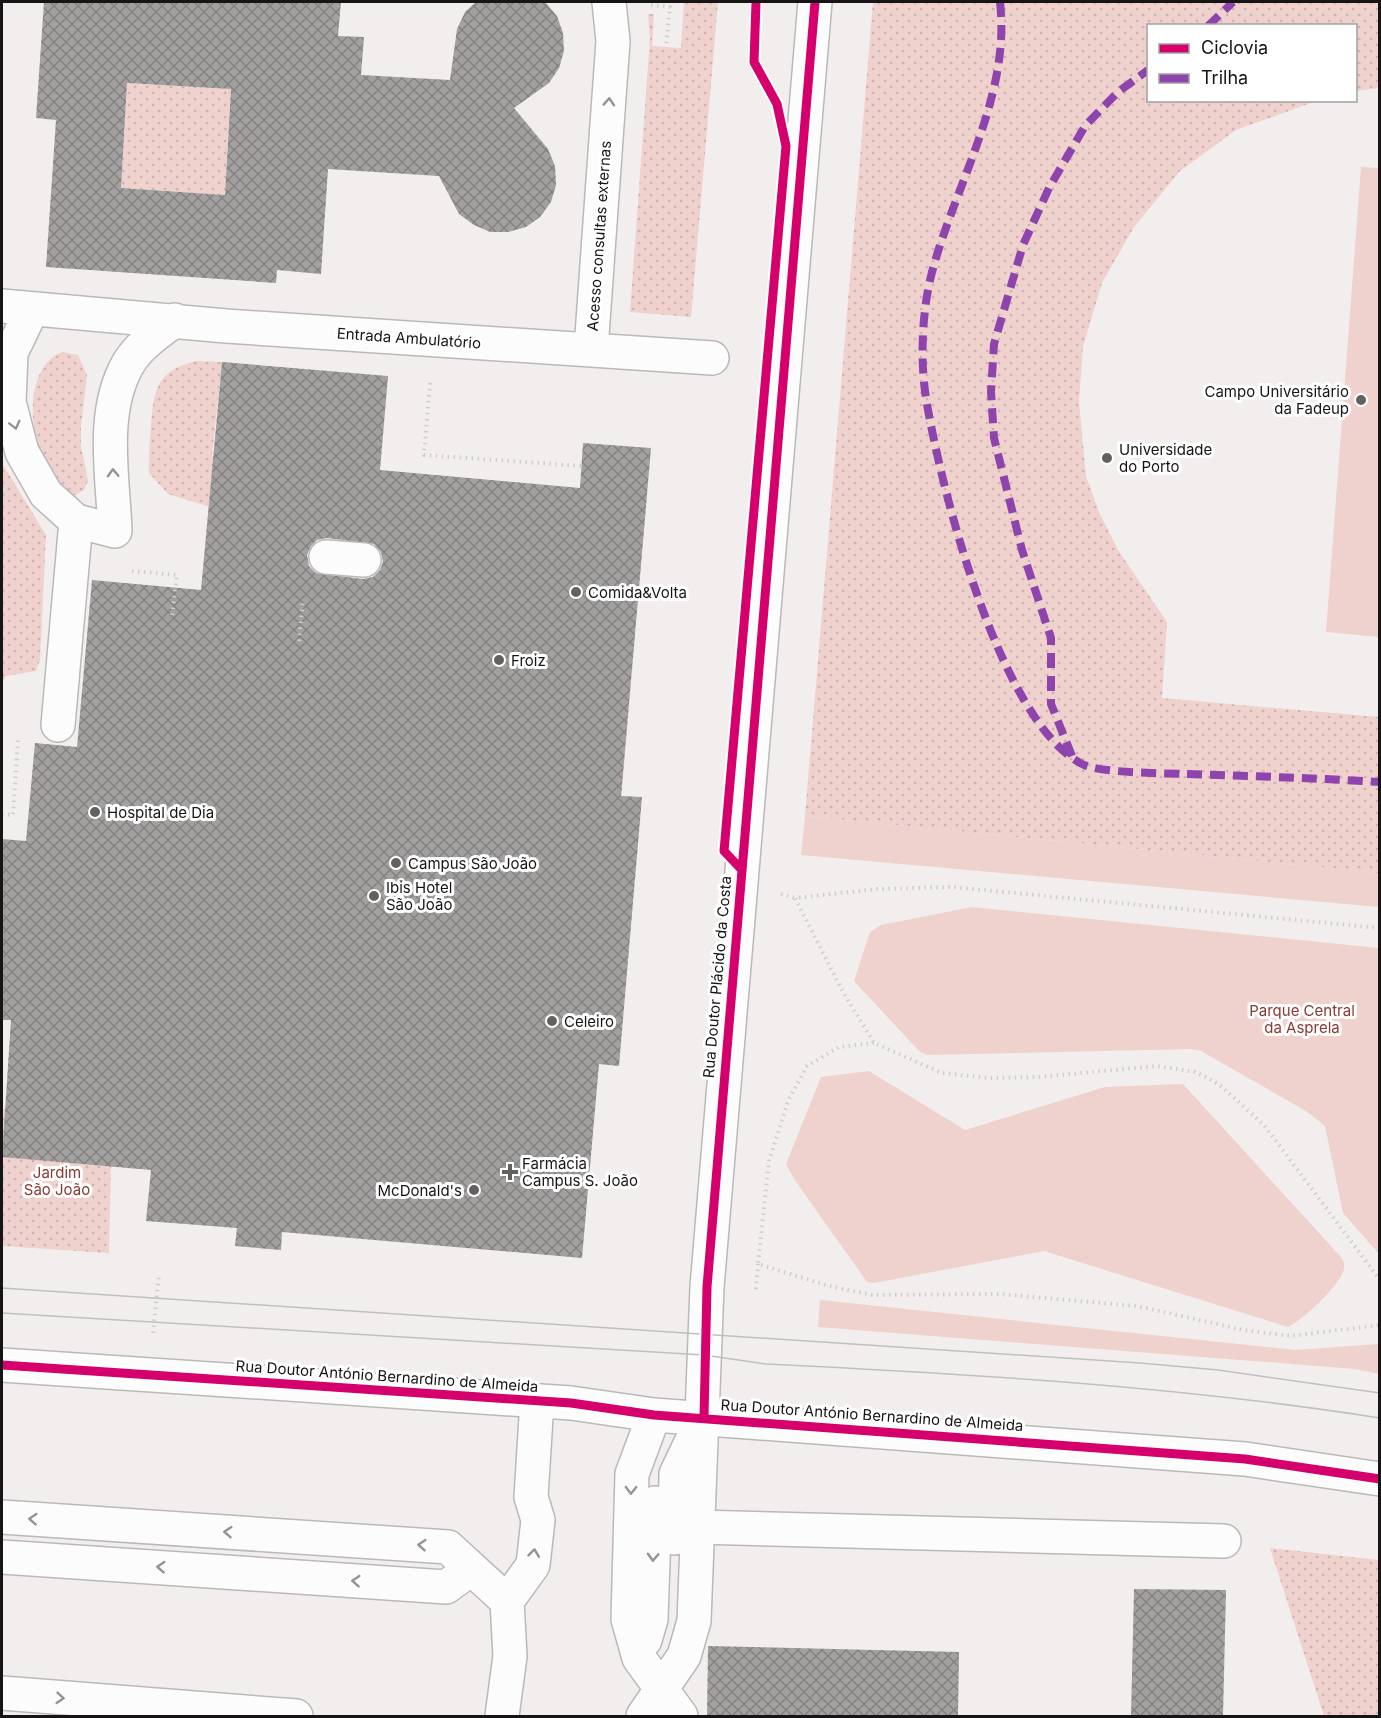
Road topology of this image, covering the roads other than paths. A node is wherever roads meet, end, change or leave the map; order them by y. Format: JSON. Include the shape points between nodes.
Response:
{"nodes":[{"id":1,"x":609,"y":2,"type":"edge"},
{"id":2,"x":815,"y":2,"type":"edge"},
{"id":3,"x":17,"y":307,"type":"edge"},
{"id":4,"x":175,"y":320,"type":"junction"},
{"id":5,"x":591,"y":349,"type":"junction"},
{"id":6,"x":712,"y":358,"type":"dead end"},
{"id":7,"x":76,"y":521,"type":"junction"},
{"id":8,"x":326,"y":557,"type":"dead end"},
{"id":9,"x":364,"y":560,"type":"dead end"},
{"id":10,"x":58,"y":725,"type":"dead end"},
{"id":11,"x":2,"y":1365,"type":"edge"},
{"id":12,"x":537,"y":1401,"type":"junction"},
{"id":13,"x":654,"y":1414,"type":"junction"},
{"id":14,"x":704,"y":1417,"type":"junction"},
{"id":15,"x":1380,"y":1479,"type":"edge"},
{"id":16,"x":2,"y":1517,"type":"edge"},
{"id":17,"x":83,"y":1522,"type":"junction"},
{"id":18,"x":698,"y":1527,"type":"junction"},
{"id":19,"x":1224,"y":1541,"type":"dead end"},
{"id":20,"x":2,"y":1557,"type":"edge"},
{"id":21,"x":78,"y":1562,"type":"junction"},
{"id":22,"x":471,"y":1569,"type":"junction"},
{"id":23,"x":507,"y":1601,"type":"junction"},
{"id":24,"x":684,"y":1656,"type":"junction"},
{"id":25,"x":661,"y":1688,"type":"junction"},
{"id":26,"x":2,"y":1693,"type":"edge"},
{"id":27,"x":209,"y":1713,"type":"edge"},
{"id":28,"x":296,"y":1716,"type":"edge"},
{"id":29,"x":502,"y":1716,"type":"edge"},
{"id":30,"x":643,"y":1716,"type":"edge"},
{"id":31,"x":681,"y":1716,"type":"edge"}],
"edges":[{"from":5,"to":1,"type":"street","name":"Acesso consultas externas","one_way":true,"via":[[613,41]]},
{"from":2,"to":14,"type":"street","name":"Rua Doutor Plácido da Costa","via":[[708,1277]]},
{"from":3,"to":4,"type":"street","name":"Entrada Ambulatório"},
{"from":3,"to":7,"type":"street","one_way":true,"via":[[9,402],[22,452],[46,494]]},
{"from":4,"to":5,"type":"street","name":"Entrada Ambulatório"},
{"from":7,"to":4,"type":"street","one_way":true,"via":[[116,531],[111,420],[117,390],[129,363],[147,341]]},
{"from":5,"to":6,"type":"street","name":"Acesso consultas externas"},
{"from":7,"to":10,"type":"street"},
{"from":8,"to":9,"type":"street"},
{"from":11,"to":12,"type":"street","name":"Rua Doutor António Bernardino de Almeida"},
{"from":12,"to":13,"type":"street","name":"Rua Doutor António Bernardino de Almeida"},
{"from":12,"to":23,"type":"street","via":[[531,1497],[538,1520],[533,1565]]},
{"from":13,"to":14,"type":"street","name":"Rua Doutor António Bernardino de Almeida"},
{"from":13,"to":25,"type":"street","one_way":true,"via":[[632,1474],[628,1619],[639,1658]]},
{"from":14,"to":15,"type":"street","name":"Rua Doutor António Bernardino de Almeida","via":[[1245,1458]]},
{"from":14,"to":18,"type":"street","name":"Rua Doutor Plácido da Costa"},
{"from":24,"to":14,"type":"street","one_way":true,"via":[[674,1620],[676,1474]]},
{"from":17,"to":16,"type":"street","one_way":true},
{"from":17,"to":21,"type":"street"},
{"from":22,"to":17,"type":"street","one_way":true,"via":[[448,1547]]},
{"from":18,"to":19,"type":"street"},
{"from":18,"to":24,"type":"street","name":"Rua Doutor Plácido da Costa","via":[[694,1621]]},
{"from":20,"to":21,"type":"street"},
{"from":22,"to":21,"type":"street","one_way":true,"via":[[446,1587]]},
{"from":22,"to":23,"type":"street"},
{"from":23,"to":29,"type":"street","via":[[510,1656]]},
{"from":24,"to":25,"type":"street","name":"Rua Doutor Plácido da Costa"},
{"from":25,"to":30,"type":"street","name":"Rua Doutor Plácido da Costa"},
{"from":25,"to":31,"type":"street"},
{"from":26,"to":27,"type":"street","one_way":true},
{"from":27,"to":28,"type":"street"}]}
